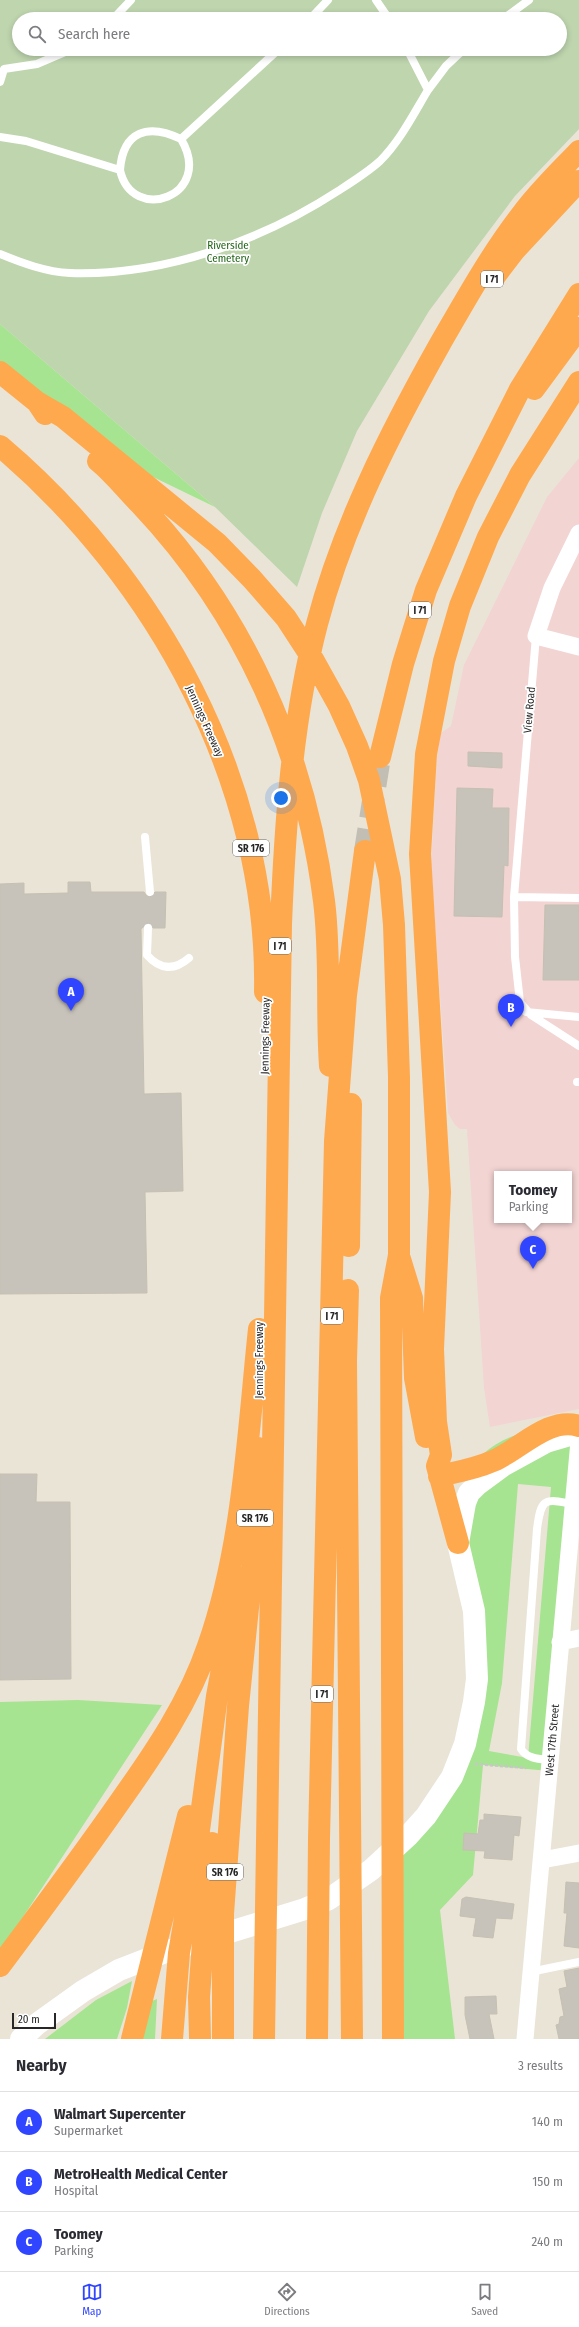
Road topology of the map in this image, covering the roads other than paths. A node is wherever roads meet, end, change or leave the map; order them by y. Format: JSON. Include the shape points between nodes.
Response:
{"nodes":[{"id":1,"x":131,"y":0,"type":"edge"},
{"id":2,"x":328,"y":0,"type":"edge"},
{"id":3,"x":376,"y":0,"type":"edge"},
{"id":4,"x":529,"y":0,"type":"edge"},
{"id":5,"x":120,"y":12,"type":"edge"},
{"id":6,"x":317,"y":12,"type":"edge"},
{"id":7,"x":384,"y":12,"type":"edge"},
{"id":8,"x":513,"y":12,"type":"edge"},
{"id":9,"x":56,"y":56,"type":"edge"},
{"id":10,"x":272,"y":56,"type":"edge"},
{"id":11,"x":411,"y":56,"type":"edge"},
{"id":12,"x":457,"y":56,"type":"edge"},
{"id":13,"x":0,"y":82,"type":"edge"},
{"id":14,"x":428,"y":90,"type":"junction"},
{"id":15,"x":0,"y":138,"type":"edge"},
{"id":16,"x":181,"y":138,"type":"junction"},
{"id":17,"x":579,"y":150,"type":"edge"},
{"id":18,"x":120,"y":170,"type":"junction"},
{"id":19,"x":579,"y":180,"type":"edge"},
{"id":20,"x":0,"y":254,"type":"edge"},
{"id":21,"x":579,"y":294,"type":"edge"},
{"id":22,"x":579,"y":328,"type":"edge"},
{"id":23,"x":0,"y":372,"type":"edge"},
{"id":24,"x":579,"y":382,"type":"edge"},
{"id":25,"x":416,"y":386,"type":"junction"},
{"id":26,"x":37,"y":402,"type":"junction"},
{"id":27,"x":0,"y":446,"type":"edge"},
{"id":28,"x":478,"y":469,"type":"junction"},
{"id":29,"x":579,"y":533,"type":"edge"},
{"id":30,"x":536,"y":636,"type":"junction"},
{"id":31,"x":579,"y":647,"type":"edge"},
{"id":32,"x":380,"y":757,"type":"tunnel mouth"},
{"id":33,"x":144,"y":836,"type":"dead end"},
{"id":34,"x":366,"y":851,"type":"tunnel mouth"},
{"id":35,"x":150,"y":892,"type":"dead end"},
{"id":36,"x":514,"y":897,"type":"junction"},
{"id":37,"x":579,"y":898,"type":"edge"},
{"id":38,"x":148,"y":928,"type":"dead end"},
{"id":39,"x":352,"y":944,"type":"junction"},
{"id":40,"x":189,"y":958,"type":"dead end"},
{"id":41,"x":526,"y":1012,"type":"junction"},
{"id":42,"x":579,"y":1016,"type":"edge"},
{"id":43,"x":579,"y":1046,"type":"edge"},
{"id":44,"x":335,"y":1141,"type":"junction"},
{"id":45,"x":398,"y":1255,"type":"junction"},
{"id":46,"x":267,"y":1323,"type":"junction"},
{"id":47,"x":579,"y":1426,"type":"edge"},
{"id":48,"x":579,"y":1441,"type":"edge"},
{"id":49,"x":438,"y":1471,"type":"junction"},
{"id":50,"x":573,"y":1504,"type":"junction"},
{"id":51,"x":458,"y":1543,"type":"junction"},
{"id":52,"x":579,"y":1638,"type":"edge"},
{"id":53,"x":560,"y":1642,"type":"junction"},
{"id":54,"x":238,"y":1706,"type":"junction"},
{"id":55,"x":550,"y":1760,"type":"junction"},
{"id":56,"x":579,"y":1853,"type":"edge"},
{"id":57,"x":186,"y":1860,"type":"junction"},
{"id":58,"x":542,"y":1860,"type":"junction"},
{"id":59,"x":579,"y":1962,"type":"edge"},
{"id":60,"x":0,"y":1966,"type":"edge"},
{"id":61,"x":530,"y":1972,"type":"junction"},
{"id":62,"x":21,"y":2039,"type":"edge"},
{"id":63,"x":132,"y":2039,"type":"edge"},
{"id":64,"x":172,"y":2039,"type":"edge"},
{"id":65,"x":200,"y":2039,"type":"edge"},
{"id":66,"x":223,"y":2039,"type":"edge"},
{"id":67,"x":264,"y":2039,"type":"edge"},
{"id":68,"x":318,"y":2039,"type":"edge"},
{"id":69,"x":352,"y":2039,"type":"edge"},
{"id":70,"x":393,"y":2039,"type":"edge"},
{"id":71,"x":525,"y":2039,"type":"edge"}],
"edges":[{"from":1,"to":5,"type":"lane"},
{"from":2,"to":6,"type":"lane"},
{"from":3,"to":7,"type":"lane"},
{"from":4,"to":8,"type":"lane"},
{"from":9,"to":13,"type":"lane","via":[[37,64],[4,69]]},
{"from":10,"to":16,"type":"lane"},
{"from":11,"to":14,"type":"lane"},
{"from":12,"to":14,"type":"lane"},
{"from":14,"to":20,"type":"lane","via":[[398,139],[380,161],[353,181],[294,217],[208,253],[160,265],[104,272],[69,273],[33,266]]},
{"from":15,"to":18,"type":"lane","via":[[26,141]]},
{"from":16,"to":18,"type":"lane","via":[[155,130],[142,132],[126,144],[121,154]]},
{"from":16,"to":18,"type":"lane","via":[[188,150],[190,167],[187,178],[172,195],[160,199],[146,199],[132,193],[122,182]]},
{"from":17,"to":25,"type":"highway","via":[[504,237]]},
{"from":19,"to":25,"type":"highway","number":"I 71","via":[[514,251],[462,318]]},
{"from":21,"to":28,"type":"highway","number":"I 71","via":[[520,389]]},
{"from":22,"to":28,"type":"highway"},
{"from":23,"to":26,"type":"highway"},
{"from":24,"to":49,"type":"highway","via":[[520,475],[488,537],[460,606],[444,662],[426,754],[420,854],[440,1192],[433,1349],[436,1422],[441,1455]]},
{"from":25,"to":46,"type":"highway","number":"I 71","via":[[367,485],[331,580],[317,625],[302,700],[284,850]]},
{"from":26,"to":44,"type":"highway","via":[[53,425],[100,463],[168,534],[208,587],[238,633],[273,706],[305,805],[324,901],[328,949],[327,1026]]},
{"from":26,"to":45,"type":"highway","via":[[63,417],[114,458],[217,543],[252,579],[286,618],[314,661],[357,746],[369,780],[390,879],[399,1077]]},
{"from":27,"to":46,"type":"highway","name":"Jennings Freeway","number":"SR 176","via":[[62,504],[106,555],[141,604],[173,655],[212,732],[233,786],[251,847],[261,913],[266,982]]},
{"from":28,"to":32,"type":"highway","number":"I 71","via":[[426,590]]},
{"from":29,"to":30,"type":"street","name":"View Road","via":[[552,588]]},
{"from":30,"to":31,"type":"street"},
{"from":30,"to":36,"type":"lane","name":"View Road"},
{"from":33,"to":35,"type":"lane"},
{"from":34,"to":39,"type":"highway","number":"I 71"},
{"from":36,"to":37,"type":"lane"},
{"from":36,"to":41,"type":"lane","name":"View Road","via":[[515,957],[520,1002]]},
{"from":38,"to":40,"type":"lane","via":[[147,955],[158,966],[173,966]]},
{"from":39,"to":44,"type":"highway","number":"I 71"},
{"from":39,"to":69,"type":"highway","via":[[359,969],[352,1066],[346,1361]]},
{"from":41,"to":42,"type":"lane"},
{"from":41,"to":43,"type":"lane"},
{"from":44,"to":68,"type":"highway","number":"I 71","via":[[319,1839]]},
{"from":45,"to":49,"type":"highway","via":[[412,1298],[413,1352],[420,1408],[429,1454]]},
{"from":45,"to":70,"type":"highway","via":[[391,1298]]},
{"from":46,"to":54,"type":"highway","name":"Jennings Freeway","number":"SR 176","via":[[259,1420],[254,1559]]},
{"from":46,"to":57,"type":"highway","via":[[254,1483]]},
{"from":46,"to":60,"type":"highway","via":[[237,1523],[221,1604],[208,1648],[181,1709],[146,1764],[79,1861]]},
{"from":46,"to":67,"type":"highway","number":"I 71","via":[[269,1815]]},
{"from":47,"to":49,"type":"highway","via":[[569,1422],[547,1430],[494,1461],[474,1469]]},
{"from":47,"to":51,"type":"street","via":[[570,1435],[546,1442],[511,1461],[477,1485],[469,1493],[465,1503]]},
{"from":48,"to":50,"type":"street","name":"West 17th Street"},
{"from":49,"to":51,"type":"highway"},
{"from":50,"to":53,"type":"street","name":"West 17th Street"},
{"from":50,"to":55,"type":"lane","via":[[545,1502],[541,1506],[537,1529],[521,1749],[524,1754],[533,1758]]},
{"from":51,"to":62,"type":"street","via":[[474,1611],[477,1679],[459,1763],[444,1792],[426,1816],[390,1854],[351,1886],[329,1899],[305,1909],[168,1951],[119,1970],[83,1991],[37,2024]]},
{"from":52,"to":53,"type":"street"},
{"from":53,"to":55,"type":"street","name":"West 17th Street"},
{"from":54,"to":65,"type":"highway","via":[[209,1858],[200,1997]]},
{"from":54,"to":66,"type":"highway","number":"SR 176","via":[[223,1914]]},
{"from":55,"to":58,"type":"street","name":"West 17th Street"},
{"from":56,"to":58,"type":"street"},
{"from":57,"to":63,"type":"highway"},
{"from":57,"to":64,"type":"highway"},
{"from":58,"to":61,"type":"street","name":"West 17th Street"},
{"from":59,"to":61,"type":"lane"},
{"from":61,"to":71,"type":"street","name":"West 17th Street"}]}
